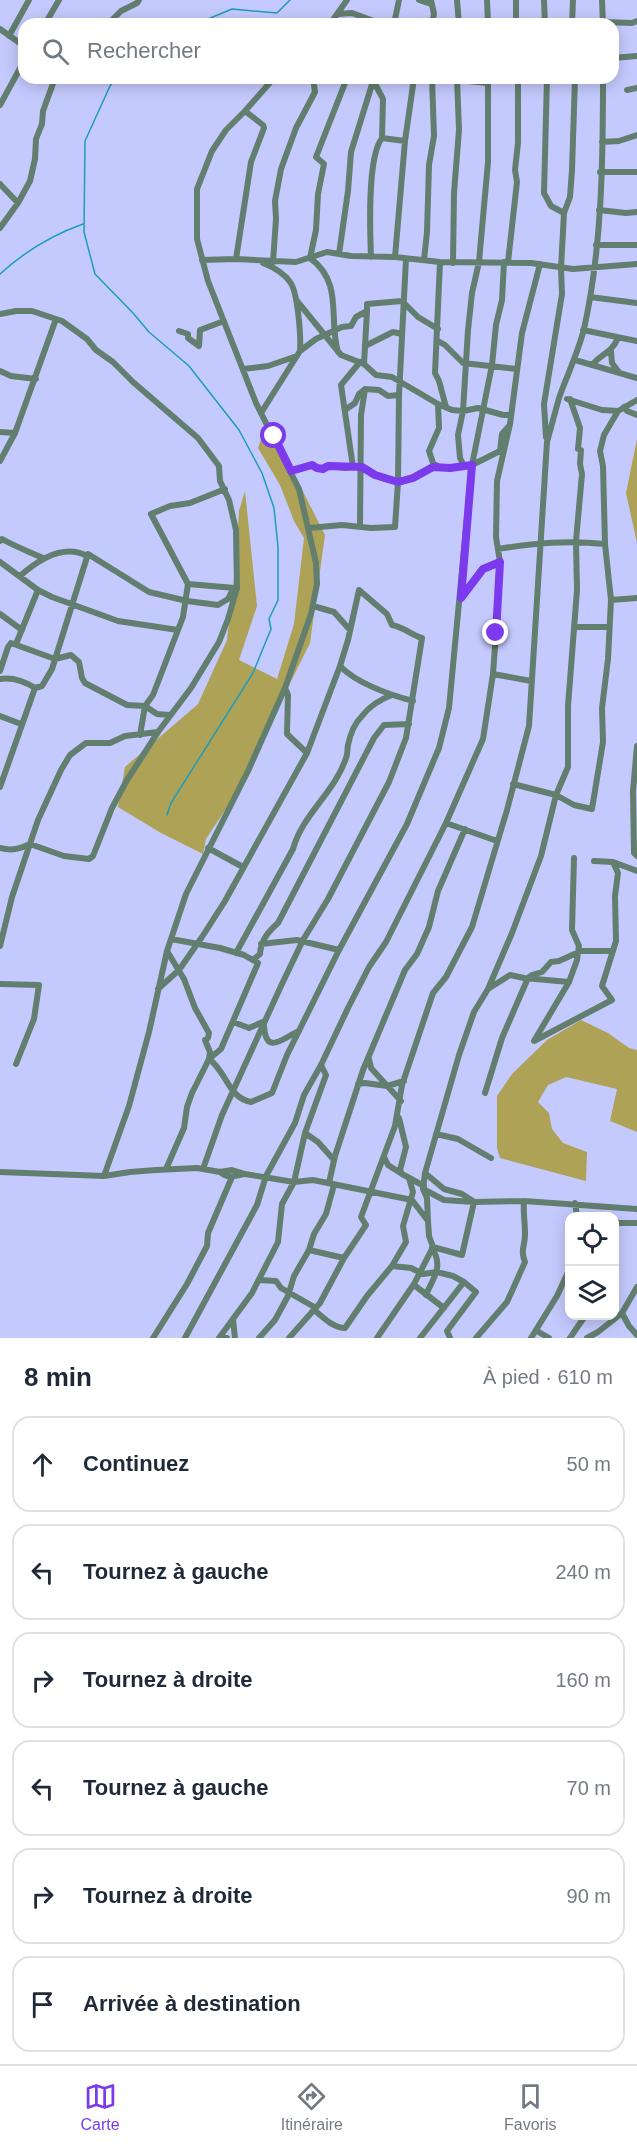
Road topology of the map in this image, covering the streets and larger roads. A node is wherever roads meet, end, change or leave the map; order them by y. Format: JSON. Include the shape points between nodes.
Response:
{"nodes":[{"id":1,"x":29,"y":0,"type":"edge"},
{"id":2,"x":59,"y":0,"type":"edge"},
{"id":3,"x":139,"y":0,"type":"edge"},
{"id":4,"x":347,"y":0,"type":"edge"},
{"id":5,"x":399,"y":0,"type":"edge"},
{"id":6,"x":419,"y":0,"type":"edge"},
{"id":7,"x":457,"y":0,"type":"edge"},
{"id":8,"x":487,"y":0,"type":"edge"},
{"id":9,"x":516,"y":0,"type":"edge"},
{"id":10,"x":544,"y":0,"type":"edge"},
{"id":11,"x":573,"y":0,"type":"edge"},
{"id":12,"x":602,"y":0,"type":"edge"},
{"id":13,"x":431,"y":2,"type":"edge"},
{"id":14,"x":338,"y":14,"type":"junction"},
{"id":15,"x":19,"y":18,"type":"edge"},
{"id":16,"x":48,"y":18,"type":"edge"},
{"id":17,"x":114,"y":18,"type":"edge"},
{"id":18,"x":335,"y":18,"type":"edge"},
{"id":19,"x":366,"y":18,"type":"edge"},
{"id":20,"x":395,"y":18,"type":"edge"},
{"id":21,"x":433,"y":18,"type":"edge"},
{"id":22,"x":458,"y":18,"type":"edge"},
{"id":23,"x":488,"y":18,"type":"edge"},
{"id":24,"x":516,"y":18,"type":"edge"},
{"id":25,"x":545,"y":18,"type":"edge"},
{"id":26,"x":572,"y":18,"type":"edge"},
{"id":27,"x":603,"y":18,"type":"edge"},
{"id":28,"x":18,"y":20,"type":"edge"},
{"id":29,"x":637,"y":21,"type":"edge"},
{"id":30,"x":619,"y":23,"type":"edge"},
{"id":31,"x":0,"y":29,"type":"edge"},
{"id":32,"x":9,"y":36,"type":"junction"},
{"id":33,"x":18,"y":42,"type":"edge"},
{"id":34,"x":637,"y":56,"type":"edge"},
{"id":35,"x":619,"y":58,"type":"edge"},
{"id":36,"x":18,"y":72,"type":"edge"},
{"id":37,"x":53,"y":84,"type":"edge"},
{"id":38,"x":269,"y":84,"type":"edge"},
{"id":39,"x":314,"y":84,"type":"edge"},
{"id":40,"x":346,"y":84,"type":"edge"},
{"id":41,"x":371,"y":84,"type":"edge"},
{"id":42,"x":376,"y":84,"type":"edge"},
{"id":43,"x":413,"y":84,"type":"edge"},
{"id":44,"x":433,"y":84,"type":"edge"},
{"id":45,"x":457,"y":84,"type":"edge"},
{"id":46,"x":488,"y":84,"type":"edge"},
{"id":47,"x":518,"y":84,"type":"edge"},
{"id":48,"x":547,"y":84,"type":"edge"},
{"id":49,"x":574,"y":84,"type":"edge"},
{"id":50,"x":603,"y":84,"type":"edge"},
{"id":51,"x":637,"y":88,"type":"edge"},
{"id":52,"x":627,"y":90,"type":"dead end"},
{"id":53,"x":0,"y":105,"type":"edge"},
{"id":54,"x":245,"y":111,"type":"junction"},
{"id":55,"x":637,"y":135,"type":"edge"},
{"id":56,"x":382,"y":138,"type":"junction"},
{"id":57,"x":405,"y":141,"type":"junction"},
{"id":58,"x":602,"y":142,"type":"junction"},
{"id":59,"x":600,"y":172,"type":"junction"},
{"id":60,"x":637,"y":172,"type":"edge"},
{"id":61,"x":0,"y":184,"type":"edge"},
{"id":62,"x":18,"y":203,"type":"junction"},
{"id":63,"x":599,"y":210,"type":"junction"},
{"id":64,"x":637,"y":212,"type":"edge"},
{"id":65,"x":564,"y":213,"type":"junction"},
{"id":66,"x":0,"y":215,"type":"edge"},
{"id":67,"x":7,"y":219,"type":"junction"},
{"id":68,"x":0,"y":228,"type":"edge"},
{"id":69,"x":596,"y":245,"type":"junction"},
{"id":70,"x":637,"y":245,"type":"edge"},
{"id":71,"x":339,"y":254,"type":"junction"},
{"id":72,"x":371,"y":257,"type":"junction"},
{"id":73,"x":395,"y":257,"type":"junction"},
{"id":74,"x":310,"y":258,"type":"junction"},
{"id":75,"x":236,"y":259,"type":"junction"},
{"id":76,"x":405,"y":259,"type":"junction"},
{"id":77,"x":202,"y":260,"type":"junction"},
{"id":78,"x":259,"y":260,"type":"junction"},
{"id":79,"x":424,"y":260,"type":"junction"},
{"id":80,"x":273,"y":261,"type":"junction"},
{"id":81,"x":440,"y":262,"type":"junction"},
{"id":82,"x":479,"y":262,"type":"junction"},
{"id":83,"x":506,"y":262,"type":"junction"},
{"id":84,"x":453,"y":263,"type":"junction"},
{"id":85,"x":540,"y":264,"type":"junction"},
{"id":86,"x":637,"y":264,"type":"edge"},
{"id":87,"x":596,"y":267,"type":"junction"},
{"id":88,"x":561,"y":268,"type":"junction"},
{"id":89,"x":590,"y":297,"type":"junction"},
{"id":90,"x":297,"y":301,"type":"junction"},
{"id":91,"x":402,"y":301,"type":"junction"},
{"id":92,"x":637,"y":303,"type":"edge"},
{"id":93,"x":367,"y":311,"type":"junction"},
{"id":94,"x":0,"y":314,"type":"edge"},
{"id":95,"x":56,"y":318,"type":"junction"},
{"id":96,"x":224,"y":321,"type":"junction"},
{"id":97,"x":438,"y":329,"type":"junction"},
{"id":98,"x":584,"y":330,"type":"junction"},
{"id":99,"x":179,"y":331,"type":"dead end"},
{"id":100,"x":334,"y":332,"type":"junction"},
{"id":101,"x":402,"y":334,"type":"junction"},
{"id":102,"x":325,"y":336,"type":"junction"},
{"id":103,"x":618,"y":338,"type":"junction"},
{"id":104,"x":438,"y":341,"type":"junction"},
{"id":105,"x":637,"y":341,"type":"edge"},
{"id":106,"x":365,"y":346,"type":"junction"},
{"id":107,"x":611,"y":350,"type":"junction"},
{"id":108,"x":338,"y":352,"type":"junction"},
{"id":109,"x":298,"y":354,"type":"junction"},
{"id":110,"x":575,"y":360,"type":"junction"},
{"id":111,"x":362,"y":363,"type":"junction"},
{"id":112,"x":465,"y":363,"type":"junction"},
{"id":113,"x":492,"y":365,"type":"junction"},
{"id":114,"x":588,"y":365,"type":"junction"},
{"id":115,"x":243,"y":369,"type":"junction"},
{"id":116,"x":516,"y":369,"type":"junction"},
{"id":117,"x":0,"y":371,"type":"edge"},
{"id":118,"x":618,"y":372,"type":"junction"},
{"id":119,"x":637,"y":378,"type":"edge"},
{"id":120,"x":36,"y":379,"type":"junction"},
{"id":121,"x":399,"y":382,"type":"junction"},
{"id":122,"x":365,"y":389,"type":"junction"},
{"id":123,"x":399,"y":395,"type":"junction"},
{"id":124,"x":560,"y":397,"type":"junction"},
{"id":125,"x":570,"y":399,"type":"junction"},
{"id":126,"x":637,"y":400,"type":"edge"},
{"id":127,"x":438,"y":404,"type":"junction"},
{"id":128,"x":446,"y":408,"type":"junction"},
{"id":129,"x":483,"y":409,"type":"junction"},
{"id":130,"x":621,"y":409,"type":"junction"},
{"id":131,"x":345,"y":410,"type":"junction"},
{"id":132,"x":464,"y":411,"type":"junction"},
{"id":133,"x":261,"y":413,"type":"junction"},
{"id":134,"x":511,"y":415,"type":"junction"},
{"id":135,"x":637,"y":415,"type":"edge"},
{"id":136,"x":510,"y":424,"type":"junction"},
{"id":137,"x":0,"y":432,"type":"edge"},
{"id":138,"x":15,"y":433,"type":"junction"},
{"id":139,"x":547,"y":442,"type":"junction"},
{"id":140,"x":0,"y":461,"type":"edge"},
{"id":141,"x":472,"y":465,"type":"junction"},
{"id":142,"x":353,"y":466,"type":"junction"},
{"id":143,"x":436,"y":466,"type":"junction"},
{"id":144,"x":464,"y":466,"type":"junction"},
{"id":145,"x":362,"y":467,"type":"junction"},
{"id":146,"x":291,"y":471,"type":"junction"},
{"id":147,"x":398,"y":482,"type":"junction"},
{"id":148,"x":225,"y":489,"type":"junction"},
{"id":149,"x":360,"y":527,"type":"junction"},
{"id":150,"x":309,"y":528,"type":"junction"},
{"id":151,"x":0,"y":541,"type":"edge"},
{"id":152,"x":576,"y":541,"type":"junction"},
{"id":153,"x":540,"y":542,"type":"junction"},
{"id":154,"x":605,"y":543,"type":"junction"},
{"id":155,"x":498,"y":549,"type":"junction"},
{"id":156,"x":87,"y":556,"type":"junction"},
{"id":157,"x":43,"y":558,"type":"junction"},
{"id":158,"x":0,"y":562,"type":"edge"},
{"id":159,"x":500,"y":562,"type":"junction"},
{"id":160,"x":20,"y":576,"type":"junction"},
{"id":161,"x":188,"y":584,"type":"junction"},
{"id":162,"x":235,"y":588,"type":"junction"},
{"id":163,"x":38,"y":590,"type":"junction"},
{"id":164,"x":461,"y":598,"type":"junction"},
{"id":165,"x":637,"y":598,"type":"edge"},
{"id":166,"x":611,"y":600,"type":"junction"},
{"id":167,"x":187,"y":601,"type":"junction"},
{"id":168,"x":72,"y":604,"type":"junction"},
{"id":169,"x":313,"y":606,"type":"junction"},
{"id":170,"x":0,"y":614,"type":"edge"},
{"id":171,"x":574,"y":627,"type":"junction"},
{"id":172,"x":608,"y":627,"type":"junction"},
{"id":173,"x":22,"y":630,"type":"junction"},
{"id":174,"x":178,"y":630,"type":"junction"},
{"id":175,"x":350,"y":630,"type":"junction"},
{"id":176,"x":16,"y":644,"type":"junction"},
{"id":177,"x":55,"y":659,"type":"junction"},
{"id":178,"x":340,"y":666,"type":"junction"},
{"id":179,"x":0,"y":671,"type":"edge"},
{"id":180,"x":493,"y":674,"type":"junction"},
{"id":181,"x":0,"y":678,"type":"edge"},
{"id":182,"x":531,"y":681,"type":"junction"},
{"id":183,"x":35,"y":688,"type":"junction"},
{"id":184,"x":285,"y":688,"type":"junction"},
{"id":185,"x":392,"y":694,"type":"junction"},
{"id":186,"x":413,"y":701,"type":"junction"},
{"id":187,"x":145,"y":706,"type":"junction"},
{"id":188,"x":170,"y":715,"type":"junction"},
{"id":189,"x":0,"y":716,"type":"edge"},
{"id":190,"x":21,"y":724,"type":"junction"},
{"id":191,"x":409,"y":724,"type":"junction"},
{"id":192,"x":158,"y":732,"type":"junction"},
{"id":193,"x":140,"y":735,"type":"junction"},
{"id":194,"x":637,"y":746,"type":"edge"},
{"id":195,"x":307,"y":753,"type":"junction"},
{"id":196,"x":513,"y":784,"type":"junction"},
{"id":197,"x":0,"y":787,"type":"edge"},
{"id":198,"x":556,"y":795,"type":"junction"},
{"id":199,"x":446,"y":823,"type":"junction"},
{"id":200,"x":465,"y":829,"type":"junction"},
{"id":201,"x":497,"y":841,"type":"junction"},
{"id":202,"x":30,"y":844,"type":"junction"},
{"id":203,"x":0,"y":848,"type":"edge"},
{"id":204,"x":208,"y":848,"type":"junction"},
{"id":205,"x":637,"y":856,"type":"edge"},
{"id":206,"x":574,"y":858,"type":"dead end"},
{"id":207,"x":594,"y":861,"type":"dead end"},
{"id":208,"x":613,"y":862,"type":"junction"},
{"id":209,"x":243,"y":867,"type":"junction"},
{"id":210,"x":637,"y":872,"type":"edge"},
{"id":211,"x":171,"y":939,"type":"junction"},
{"id":212,"x":303,"y":940,"type":"junction"},
{"id":213,"x":199,"y":943,"type":"junction"},
{"id":214,"x":261,"y":944,"type":"junction"},
{"id":215,"x":0,"y":946,"type":"edge"},
{"id":216,"x":339,"y":950,"type":"junction"},
{"id":217,"x":167,"y":951,"type":"junction"},
{"id":218,"x":613,"y":951,"type":"junction"},
{"id":219,"x":578,"y":953,"type":"junction"},
{"id":220,"x":236,"y":954,"type":"junction"},
{"id":221,"x":253,"y":960,"type":"junction"},
{"id":222,"x":179,"y":970,"type":"junction"},
{"id":223,"x":528,"y":978,"type":"junction"},
{"id":224,"x":569,"y":982,"type":"junction"},
{"id":225,"x":0,"y":984,"type":"edge"},
{"id":226,"x":158,"y":989,"type":"junction"},
{"id":227,"x":488,"y":989,"type":"junction"},
{"id":228,"x":233,"y":1022,"type":"junction"},
{"id":229,"x":265,"y":1022,"type":"junction"},
{"id":230,"x":299,"y":1031,"type":"junction"},
{"id":231,"x":369,"y":1058,"type":"junction"},
{"id":232,"x":209,"y":1059,"type":"junction"},
{"id":233,"x":16,"y":1064,"type":"dead end"},
{"id":234,"x":321,"y":1065,"type":"junction"},
{"id":235,"x":404,"y":1081,"type":"junction"},
{"id":236,"x":358,"y":1084,"type":"junction"},
{"id":237,"x":387,"y":1086,"type":"junction"},
{"id":238,"x":233,"y":1093,"type":"junction"},
{"id":239,"x":485,"y":1093,"type":"dead end"},
{"id":240,"x":401,"y":1101,"type":"junction"},
{"id":241,"x":398,"y":1115,"type":"junction"},
{"id":242,"x":305,"y":1132,"type":"junction"},
{"id":243,"x":436,"y":1134,"type":"junction"},
{"id":244,"x":384,"y":1157,"type":"junction"},
{"id":245,"x":491,"y":1158,"type":"dead end"},
{"id":246,"x":334,"y":1160,"type":"junction"},
{"id":247,"x":166,"y":1169,"type":"junction"},
{"id":248,"x":203,"y":1169,"type":"junction"},
{"id":249,"x":0,"y":1172,"type":"edge"},
{"id":250,"x":220,"y":1172,"type":"junction"},
{"id":251,"x":426,"y":1173,"type":"junction"},
{"id":252,"x":245,"y":1174,"type":"junction"},
{"id":253,"x":402,"y":1174,"type":"junction"},
{"id":254,"x":104,"y":1176,"type":"junction"},
{"id":255,"x":266,"y":1176,"type":"junction"},
{"id":256,"x":232,"y":1177,"type":"junction"},
{"id":257,"x":409,"y":1178,"type":"junction"},
{"id":258,"x":294,"y":1182,"type":"junction"},
{"id":259,"x":332,"y":1184,"type":"junction"},
{"id":260,"x":423,"y":1188,"type":"junction"},
{"id":261,"x":370,"y":1191,"type":"junction"},
{"id":262,"x":412,"y":1200,"type":"junction"},
{"id":263,"x":524,"y":1201,"type":"junction"},
{"id":264,"x":474,"y":1202,"type":"junction"},
{"id":265,"x":575,"y":1203,"type":"junction"},
{"id":266,"x":637,"y":1209,"type":"edge"},
{"id":267,"x":576,"y":1212,"type":"edge"},
{"id":268,"x":429,"y":1221,"type":"junction"},
{"id":269,"x":619,"y":1223,"type":"edge"},
{"id":270,"x":637,"y":1223,"type":"edge"},
{"id":271,"x":310,"y":1247,"type":"junction"},
{"id":272,"x":432,"y":1247,"type":"junction"},
{"id":273,"x":344,"y":1258,"type":"junction"},
{"id":274,"x":392,"y":1266,"type":"junction"},
{"id":275,"x":437,"y":1272,"type":"junction"},
{"id":276,"x":420,"y":1273,"type":"junction"},
{"id":277,"x":259,"y":1280,"type":"junction"},
{"id":278,"x":464,"y":1282,"type":"junction"},
{"id":279,"x":414,"y":1285,"type":"junction"},
{"id":280,"x":565,"y":1285,"type":"edge"},
{"id":281,"x":637,"y":1287,"type":"edge"},
{"id":282,"x":290,"y":1293,"type":"junction"},
{"id":283,"x":426,"y":1295,"type":"junction"},
{"id":284,"x":444,"y":1308,"type":"junction"},
{"id":285,"x":315,"y":1309,"type":"junction"},
{"id":286,"x":622,"y":1312,"type":"junction"},
{"id":287,"x":233,"y":1319,"type":"junction"},
{"id":288,"x":582,"y":1320,"type":"edge"},
{"id":289,"x":537,"y":1331,"type":"junction"},
{"id":290,"x":637,"y":1335,"type":"edge"},
{"id":291,"x":153,"y":1338,"type":"edge"},
{"id":292,"x":185,"y":1338,"type":"edge"},
{"id":293,"x":220,"y":1338,"type":"edge"},
{"id":294,"x":228,"y":1338,"type":"edge"},
{"id":295,"x":235,"y":1338,"type":"edge"},
{"id":296,"x":259,"y":1338,"type":"edge"},
{"id":297,"x":289,"y":1338,"type":"edge"},
{"id":298,"x":377,"y":1338,"type":"edge"},
{"id":299,"x":420,"y":1338,"type":"edge"},
{"id":300,"x":450,"y":1338,"type":"edge"},
{"id":301,"x":476,"y":1338,"type":"edge"},
{"id":302,"x":531,"y":1338,"type":"edge"},
{"id":303,"x":549,"y":1338,"type":"edge"},
{"id":304,"x":570,"y":1338,"type":"edge"},
{"id":305,"x":587,"y":1338,"type":"edge"}],
"edges":[{"from":1,"to":15,"type":"street"},
{"from":2,"to":16,"type":"street"},
{"from":3,"to":17,"type":"street"},
{"from":4,"to":14,"type":"street"},
{"from":5,"to":20,"type":"street"},
{"from":6,"to":13,"type":"street"},
{"from":7,"to":22,"type":"street"},
{"from":8,"to":23,"type":"street"},
{"from":9,"to":24,"type":"street"},
{"from":10,"to":25,"type":"street"},
{"from":11,"to":26,"type":"street"},
{"from":12,"to":27,"type":"street"},
{"from":13,"to":21,"type":"street"},
{"from":14,"to":18,"type":"street"},
{"from":14,"to":19,"type":"street"},
{"from":28,"to":32,"type":"street"},
{"from":29,"to":30,"type":"street"},
{"from":31,"to":32,"type":"street"},
{"from":32,"to":33,"type":"street"},
{"from":34,"to":35,"type":"street"},
{"from":36,"to":53,"type":"street"},
{"from":37,"to":62,"type":"street","via":[[36,139],[30,181]]},
{"from":38,"to":54,"type":"street"},
{"from":39,"to":80,"type":"street","via":[[315,92],[281,169],[275,201]]},
{"from":40,"to":74,"type":"street","via":[[316,157],[324,164]]},
{"from":41,"to":71,"type":"street","via":[[351,153]]},
{"from":42,"to":56,"type":"street","via":[[384,106]]},
{"from":43,"to":57,"type":"street"},
{"from":44,"to":79,"type":"street","via":[[434,136]]},
{"from":45,"to":84,"type":"street"},
{"from":46,"to":82,"type":"street","via":[[488,162]]},
{"from":47,"to":83,"type":"street","via":[[517,182]]},
{"from":48,"to":65,"type":"street","via":[[544,193],[551,206]]},
{"from":49,"to":65,"type":"street","via":[[570,197]]},
{"from":50,"to":58,"type":"street"},
{"from":51,"to":52,"type":"street"},
{"from":54,"to":75,"type":"street","via":[[264,128],[251,162]]},
{"from":54,"to":77,"type":"street","via":[[212,151],[197,189],[197,239]]},
{"from":55,"to":58,"type":"street"},
{"from":56,"to":57,"type":"street"},
{"from":56,"to":72,"type":"street","via":[[376,148],[373,171]]},
{"from":57,"to":73,"type":"street"},
{"from":58,"to":59,"type":"street"},
{"from":59,"to":60,"type":"street"},
{"from":59,"to":63,"type":"street"},
{"from":61,"to":62,"type":"street"},
{"from":62,"to":67,"type":"street"},
{"from":63,"to":64,"type":"street"},
{"from":63,"to":69,"type":"street"},
{"from":65,"to":88,"type":"street"},
{"from":66,"to":67,"type":"street"},
{"from":67,"to":68,"type":"street"},
{"from":69,"to":70,"type":"street"},
{"from":69,"to":87,"type":"street"},
{"from":71,"to":72,"type":"street"},
{"from":71,"to":74,"type":"street","via":[[327,252]]},
{"from":72,"to":73,"type":"street"},
{"from":73,"to":76,"type":"street"},
{"from":74,"to":80,"type":"street"},
{"from":74,"to":100,"type":"street","via":[[324,270],[332,288]]},
{"from":75,"to":77,"type":"street"},
{"from":75,"to":78,"type":"street"},
{"from":76,"to":79,"type":"street"},
{"from":76,"to":91,"type":"street"},
{"from":77,"to":96,"type":"street"},
{"from":78,"to":80,"type":"street"},
{"from":78,"to":90,"type":"street","via":[[291,282]]},
{"from":79,"to":81,"type":"street"},
{"from":81,"to":84,"type":"street"},
{"from":81,"to":97,"type":"street"},
{"from":82,"to":83,"type":"street"},
{"from":82,"to":84,"type":"street"},
{"from":82,"to":112,"type":"street"},
{"from":83,"to":85,"type":"street"},
{"from":83,"to":113,"type":"street"},
{"from":85,"to":88,"type":"street"},
{"from":85,"to":116,"type":"street"},
{"from":86,"to":87,"type":"street"},
{"from":87,"to":88,"type":"street"},
{"from":87,"to":89,"type":"street"},
{"from":88,"to":139,"type":"street","via":[[562,294],[544,396]]},
{"from":89,"to":92,"type":"street"},
{"from":89,"to":98,"type":"street"},
{"from":90,"to":102,"type":"street"},
{"from":90,"to":109,"type":"street","via":[[301,341]]},
{"from":91,"to":93,"type":"street","via":[[367,304]]},
{"from":91,"to":97,"type":"street"},
{"from":91,"to":101,"type":"street"},
{"from":93,"to":100,"type":"street","via":[[356,317],[351,326]]},
{"from":93,"to":106,"type":"street"},
{"from":94,"to":95,"type":"street","via":[[25,310]]},
{"from":95,"to":120,"type":"street"},
{"from":95,"to":148,"type":"street","via":[[87,339],[198,438],[219,466]]},
{"from":96,"to":99,"type":"street","via":[[200,330],[199,346]]},
{"from":96,"to":115,"type":"street"},
{"from":97,"to":104,"type":"street"},
{"from":98,"to":103,"type":"street"},
{"from":98,"to":110,"type":"street"},
{"from":100,"to":102,"type":"street"},
{"from":100,"to":108,"type":"street"},
{"from":101,"to":106,"type":"street","via":[[393,332]]},
{"from":101,"to":121,"type":"street"},
{"from":102,"to":108,"type":"street"},
{"from":102,"to":109,"type":"street","via":[[310,342]]},
{"from":103,"to":105,"type":"street"},
{"from":103,"to":107,"type":"street"},
{"from":104,"to":112,"type":"street"},
{"from":104,"to":128,"type":"street","via":[[435,373]]},
{"from":106,"to":111,"type":"street"},
{"from":107,"to":114,"type":"street"},
{"from":107,"to":118,"type":"street"},
{"from":108,"to":111,"type":"street"},
{"from":109,"to":115,"type":"street","via":[[268,366]]},
{"from":109,"to":133,"type":"street"},
{"from":110,"to":114,"type":"street"},
{"from":110,"to":124,"type":"street"},
{"from":111,"to":121,"type":"street","via":[[376,375],[387,375]]},
{"from":111,"to":131,"type":"street","via":[[342,383]]},
{"from":112,"to":113,"type":"street"},
{"from":112,"to":132,"type":"street"},
{"from":113,"to":116,"type":"street"},
{"from":113,"to":129,"type":"street"},
{"from":114,"to":118,"type":"street"},
{"from":115,"to":133,"type":"street"},
{"from":116,"to":134,"type":"street"},
{"from":117,"to":120,"type":"street"},
{"from":118,"to":119,"type":"street"},
{"from":120,"to":138,"type":"street"},
{"from":121,"to":123,"type":"street"},
{"from":121,"to":127,"type":"street"},
{"from":122,"to":123,"type":"street"},
{"from":122,"to":131,"type":"street","via":[[356,403]]},
{"from":122,"to":145,"type":"street"},
{"from":123,"to":147,"type":"street"},
{"from":124,"to":125,"type":"street"},
{"from":124,"to":139,"type":"street"},
{"from":125,"to":130,"type":"street","via":[[602,410]]},
{"from":125,"to":152,"type":"street","via":[[581,436]]},
{"from":126,"to":130,"type":"street"},
{"from":127,"to":128,"type":"street"},
{"from":127,"to":143,"type":"street","via":[[439,428],[429,451]]},
{"from":128,"to":132,"type":"street"},
{"from":129,"to":132,"type":"street"},
{"from":129,"to":134,"type":"street"},
{"from":129,"to":141,"type":"street"},
{"from":130,"to":135,"type":"street"},
{"from":130,"to":154,"type":"street","via":[[604,435],[600,451]]},
{"from":131,"to":142,"type":"street"},
{"from":132,"to":144,"type":"street","via":[[458,435]]},
{"from":133,"to":146,"type":"street"},
{"from":134,"to":136,"type":"street"},
{"from":136,"to":141,"type":"street","via":[[502,434],[500,451]]},
{"from":136,"to":155,"type":"street","via":[[497,481]]},
{"from":137,"to":138,"type":"street"},
{"from":138,"to":140,"type":"street"},
{"from":139,"to":153,"type":"street"},
{"from":141,"to":144,"type":"street"},
{"from":141,"to":164,"type":"street"},
{"from":142,"to":145,"type":"street"},
{"from":142,"to":146,"type":"street","via":[[323,469],[312,465]]},
{"from":143,"to":144,"type":"street"},
{"from":143,"to":147,"type":"street"},
{"from":145,"to":147,"type":"street"},
{"from":145,"to":149,"type":"street"},
{"from":146,"to":150,"type":"street"},
{"from":147,"to":149,"type":"street","via":[[395,527]]},
{"from":148,"to":161,"type":"street","via":[[151,514]]},
{"from":148,"to":162,"type":"street","via":[[236,530]]},
{"from":149,"to":150,"type":"street"},
{"from":150,"to":169,"type":"street","via":[[316,563]]},
{"from":151,"to":157,"type":"street"},
{"from":152,"to":153,"type":"street"},
{"from":152,"to":154,"type":"street"},
{"from":152,"to":171,"type":"street"},
{"from":153,"to":155,"type":"street"},
{"from":153,"to":182,"type":"street"},
{"from":154,"to":166,"type":"street"},
{"from":155,"to":159,"type":"street"},
{"from":156,"to":157,"type":"street","via":[[74,550]]},
{"from":156,"to":167,"type":"street","via":[[101,560],[149,592]]},
{"from":156,"to":168,"type":"street"},
{"from":157,"to":160,"type":"street"},
{"from":158,"to":160,"type":"street"},
{"from":159,"to":164,"type":"street","via":[[483,569]]},
{"from":159,"to":180,"type":"street"},
{"from":160,"to":163,"type":"street"},
{"from":161,"to":162,"type":"street"},
{"from":161,"to":167,"type":"street"},
{"from":162,"to":167,"type":"street","via":[[218,605]]},
{"from":162,"to":188,"type":"street","via":[[215,650]]},
{"from":163,"to":168,"type":"street"},
{"from":163,"to":173,"type":"street"},
{"from":164,"to":216,"type":"street","via":[[449,708],[439,748],[408,824]]},
{"from":165,"to":166,"type":"street"},
{"from":166,"to":172,"type":"street"},
{"from":167,"to":174,"type":"street"},
{"from":168,"to":174,"type":"street","via":[[118,621]]},
{"from":168,"to":177,"type":"street"},
{"from":169,"to":175,"type":"street","via":[[334,612]]},
{"from":169,"to":184,"type":"street"},
{"from":170,"to":173,"type":"street"},
{"from":171,"to":172,"type":"street"},
{"from":171,"to":198,"type":"street","via":[[568,767]]},
{"from":172,"to":198,"type":"street","via":[[603,742],[592,809]]},
{"from":173,"to":176,"type":"street"},
{"from":174,"to":187,"type":"street"},
{"from":175,"to":178,"type":"street"},
{"from":175,"to":186,"type":"street","via":[[359,590],[387,614],[392,625],[405,627],[421,638]]},
{"from":176,"to":177,"type":"street"},
{"from":176,"to":179,"type":"street","via":[[8,647]]},
{"from":177,"to":183,"type":"street","via":[[42,686]]},
{"from":177,"to":187,"type":"street","via":[[74,656],[85,683],[127,705]]},
{"from":178,"to":185,"type":"street","via":[[347,674]]},
{"from":178,"to":195,"type":"street"},
{"from":180,"to":182,"type":"street"},
{"from":180,"to":199,"type":"street","via":[[483,739]]},
{"from":181,"to":183,"type":"street","via":[[8,677]]},
{"from":182,"to":196,"type":"street","via":[[529,726]]},
{"from":183,"to":190,"type":"street"},
{"from":184,"to":195,"type":"street","via":[[287,734]]},
{"from":184,"to":204,"type":"street"},
{"from":185,"to":186,"type":"street"},
{"from":185,"to":220,"type":"street","via":[[362,715],[354,728],[346,758],[332,785],[297,836]]},
{"from":186,"to":191,"type":"street"},
{"from":187,"to":188,"type":"street","via":[[157,714]]},
{"from":187,"to":193,"type":"street"},
{"from":188,"to":192,"type":"street"},
{"from":189,"to":190,"type":"street"},
{"from":190,"to":197,"type":"street"},
{"from":191,"to":212,"type":"street","via":[[389,782]]},
{"from":191,"to":214,"type":"street","via":[[381,728],[278,923]]},
{"from":192,"to":193,"type":"street"},
{"from":192,"to":202,"type":"street","via":[[112,808],[93,856],[64,856]]},
{"from":193,"to":202,"type":"street","via":[[110,743],[86,743],[70,756],[38,819]]},
{"from":194,"to":205,"type":"street","via":[[633,791]]},
{"from":195,"to":209,"type":"street"},
{"from":196,"to":198,"type":"street"},
{"from":196,"to":201,"type":"street"},
{"from":198,"to":227,"type":"street","via":[[541,856]]},
{"from":199,"to":200,"type":"street"},
{"from":199,"to":234,"type":"street"},
{"from":200,"to":201,"type":"street"},
{"from":200,"to":231,"type":"street","via":[[438,891],[429,927],[405,970]]},
{"from":201,"to":235,"type":"street","via":[[472,927],[446,978],[433,993]]},
{"from":202,"to":203,"type":"street","via":[[18,849]]},
{"from":202,"to":215,"type":"street"},
{"from":204,"to":209,"type":"street"},
{"from":204,"to":211,"type":"street","via":[[186,894]]},
{"from":206,"to":219,"type":"street","via":[[572,930]]},
{"from":207,"to":208,"type":"street"},
{"from":208,"to":210,"type":"street"},
{"from":208,"to":218,"type":"street","via":[[618,873]]},
{"from":209,"to":213,"type":"street"},
{"from":211,"to":213,"type":"street"},
{"from":211,"to":217,"type":"street"},
{"from":212,"to":214,"type":"street"},
{"from":212,"to":216,"type":"street"},
{"from":212,"to":229,"type":"street"},
{"from":213,"to":220,"type":"street"},
{"from":213,"to":222,"type":"street"},
{"from":214,"to":221,"type":"street","via":[[260,954]]},
{"from":216,"to":230,"type":"street"},
{"from":217,"to":222,"type":"street"},
{"from":217,"to":226,"type":"street"},
{"from":218,"to":219,"type":"street"},
{"from":218,"to":224,"type":"street","via":[[602,986],[612,1000],[534,1041]]},
{"from":219,"to":223,"type":"street","via":[[551,962],[542,972]]},
{"from":219,"to":224,"type":"street"},
{"from":220,"to":221,"type":"street"},
{"from":221,"to":228,"type":"street","via":[[258,964]]},
{"from":222,"to":226,"type":"street"},
{"from":222,"to":232,"type":"street","via":[[209,1033],[205,1040]]},
{"from":223,"to":224,"type":"street"},
{"from":223,"to":227,"type":"street","via":[[510,975]]},
{"from":223,"to":239,"type":"street","via":[[502,1038]]},
{"from":225,"to":233,"type":"street","via":[[39,985],[34,1019]]},
{"from":226,"to":254,"type":"street","via":[[129,1106]]},
{"from":227,"to":243,"type":"street","via":[[474,1012]]},
{"from":228,"to":229,"type":"street","via":[[249,1028]]},
{"from":228,"to":232,"type":"street","via":[[221,1049]]},
{"from":229,"to":230,"type":"street","via":[[265,1036],[273,1044]]},
{"from":229,"to":238,"type":"street"},
{"from":230,"to":238,"type":"street","via":[[272,1093],[251,1102]]},
{"from":231,"to":236,"type":"street"},
{"from":231,"to":237,"type":"street","via":[[371,1068]]},
{"from":232,"to":238,"type":"street"},
{"from":232,"to":247,"type":"street","via":[[192,1093],[184,1128]]},
{"from":234,"to":242,"type":"street","via":[[326,1075]]},
{"from":234,"to":255,"type":"street"},
{"from":235,"to":237,"type":"street"},
{"from":235,"to":240,"type":"street"},
{"from":236,"to":237,"type":"street"},
{"from":236,"to":246,"type":"street"},
{"from":237,"to":240,"type":"street"},
{"from":238,"to":248,"type":"street"},
{"from":240,"to":241,"type":"street"},
{"from":241,"to":244,"type":"street"},
{"from":241,"to":253,"type":"street","via":[[406,1147]]},
{"from":242,"to":246,"type":"street"},
{"from":242,"to":258,"type":"street"},
{"from":243,"to":245,"type":"street","via":[[451,1136]]},
{"from":243,"to":251,"type":"street"},
{"from":244,"to":253,"type":"street","via":[[388,1165]]},
{"from":244,"to":261,"type":"street"},
{"from":246,"to":259,"type":"street"},
{"from":247,"to":248,"type":"street"},
{"from":247,"to":254,"type":"street"},
{"from":248,"to":250,"type":"street"},
{"from":249,"to":254,"type":"street"},
{"from":250,"to":252,"type":"street"},
{"from":250,"to":256,"type":"street"},
{"from":251,"to":260,"type":"street"},
{"from":251,"to":264,"type":"street","via":[[444,1189]]},
{"from":252,"to":255,"type":"street"},
{"from":252,"to":256,"type":"street"},
{"from":253,"to":257,"type":"street"},
{"from":255,"to":258,"type":"street"},
{"from":255,"to":292,"type":"street","via":[[257,1205]]},
{"from":256,"to":291,"type":"street","via":[[208,1233],[207,1246]]},
{"from":257,"to":260,"type":"street"},
{"from":257,"to":262,"type":"street"},
{"from":258,"to":259,"type":"street","via":[[306,1179]]},
{"from":258,"to":277,"type":"street","via":[[282,1204],[278,1242]]},
{"from":259,"to":261,"type":"street"},
{"from":259,"to":271,"type":"street","via":[[326,1214]]},
{"from":260,"to":264,"type":"street","via":[[444,1200]]},
{"from":260,"to":268,"type":"street"},
{"from":261,"to":262,"type":"street"},
{"from":261,"to":273,"type":"street","via":[[361,1217],[366,1225]]},
{"from":262,"to":268,"type":"street"},
{"from":262,"to":274,"type":"street","via":[[403,1226],[406,1242]]},
{"from":263,"to":264,"type":"street"},
{"from":263,"to":265,"type":"street"},
{"from":263,"to":301,"type":"street","via":[[525,1238],[521,1252],[525,1262],[507,1302]]},
{"from":264,"to":272,"type":"street","via":[[462,1255]]},
{"from":265,"to":266,"type":"street"},
{"from":265,"to":267,"type":"street"},
{"from":268,"to":272,"type":"street"},
{"from":269,"to":270,"type":"street"},
{"from":271,"to":273,"type":"street"},
{"from":271,"to":282,"type":"street","via":[[294,1276]]},
{"from":272,"to":275,"type":"street"},
{"from":272,"to":276,"type":"street"},
{"from":273,"to":285,"type":"street"},
{"from":274,"to":276,"type":"street"},
{"from":274,"to":285,"type":"street","via":[[345,1328],[332,1324]]},
{"from":275,"to":276,"type":"street"},
{"from":275,"to":278,"type":"street"},
{"from":275,"to":283,"type":"street"},
{"from":276,"to":279,"type":"street"},
{"from":277,"to":282,"type":"street","via":[[276,1281]]},
{"from":277,"to":287,"type":"street"},
{"from":278,"to":284,"type":"street"},
{"from":278,"to":300,"type":"street","via":[[476,1293],[447,1331]]},
{"from":279,"to":283,"type":"street"},
{"from":279,"to":298,"type":"street"},
{"from":280,"to":289,"type":"street"},
{"from":281,"to":286,"type":"street"},
{"from":282,"to":285,"type":"street"},
{"from":282,"to":296,"type":"street"},
{"from":283,"to":284,"type":"street"},
{"from":284,"to":299,"type":"street"},
{"from":285,"to":297,"type":"street"},
{"from":286,"to":290,"type":"street"},
{"from":286,"to":305,"type":"street"},
{"from":287,"to":293,"type":"street"},
{"from":287,"to":295,"type":"street"},
{"from":288,"to":304,"type":"street"},
{"from":289,"to":302,"type":"street"},
{"from":289,"to":303,"type":"street"},
{"from":293,"to":294,"type":"street"}]}
